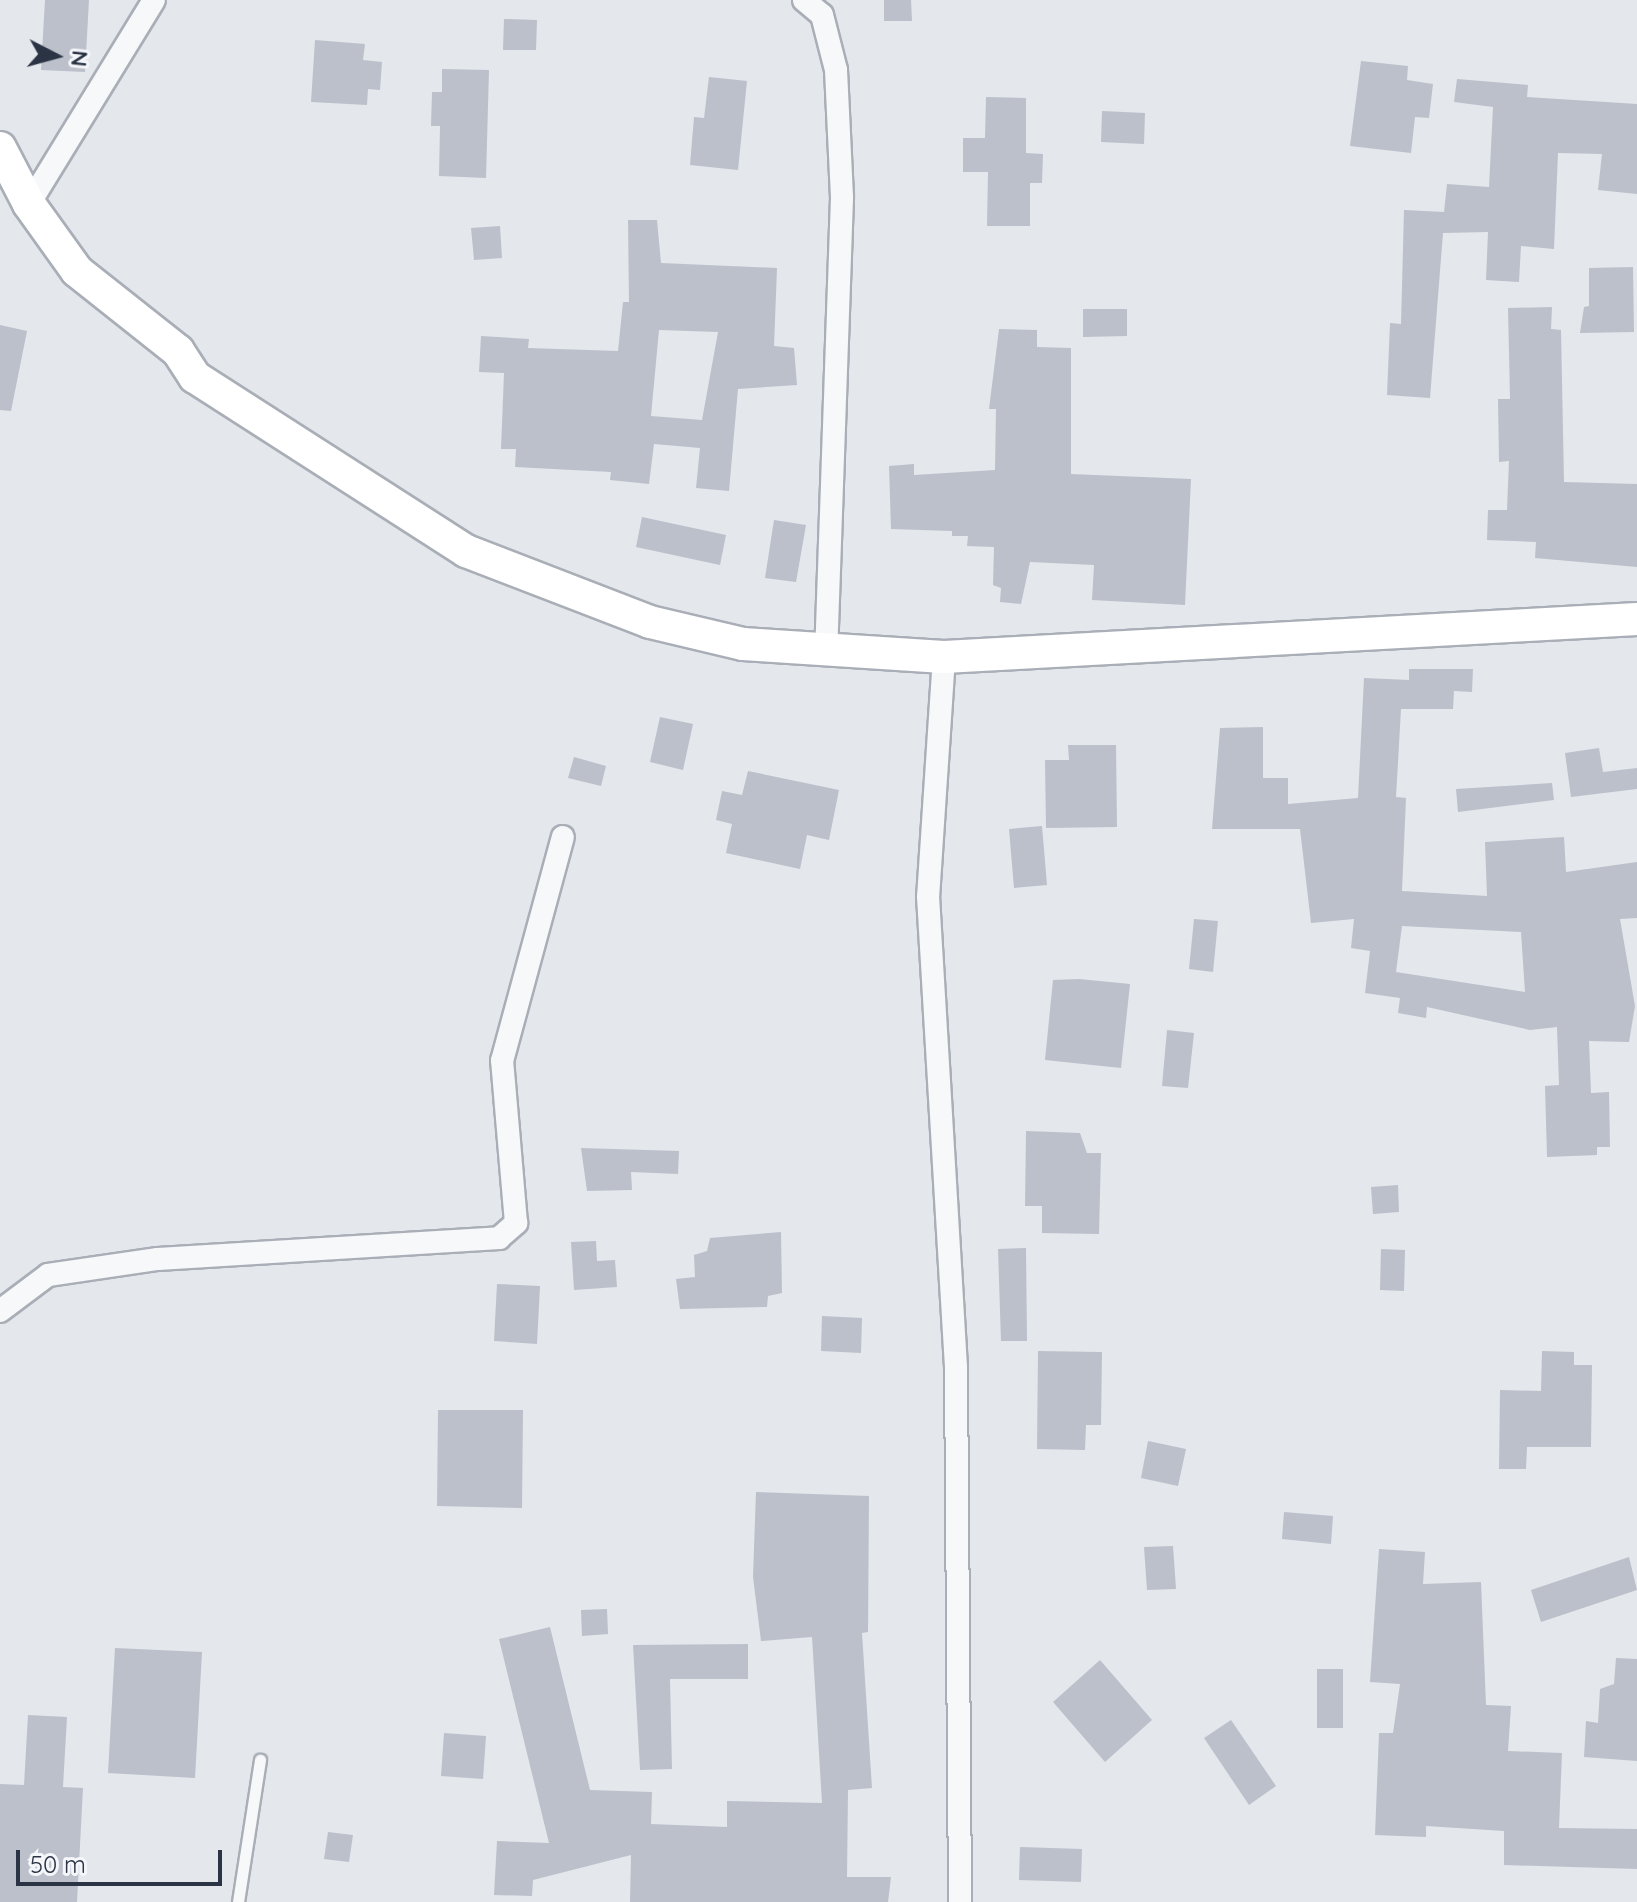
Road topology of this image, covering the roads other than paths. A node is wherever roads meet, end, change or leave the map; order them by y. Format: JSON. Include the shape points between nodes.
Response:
{"nodes":[{"id":1,"x":154,"y":0,"type":"edge"},
{"id":2,"x":804,"y":0,"type":"edge"},
{"id":3,"x":0,"y":148,"type":"edge"},
{"id":4,"x":29,"y":204,"type":"junction"},
{"id":5,"x":1637,"y":619,"type":"edge"},
{"id":6,"x":826,"y":652,"type":"junction"},
{"id":7,"x":944,"y":657,"type":"junction"},
{"id":8,"x":563,"y":837,"type":"dead end"},
{"id":9,"x":0,"y":1311,"type":"edge"},
{"id":10,"x":260,"y":1760,"type":"dead end"},
{"id":11,"x":238,"y":1902,"type":"edge"},
{"id":12,"x":960,"y":1902,"type":"edge"}],
"edges":[{"from":1,"to":4,"type":"street"},
{"from":2,"to":6,"type":"street","via":[[822,15],[836,70],[842,198]]},
{"from":3,"to":4,"type":"main road"},
{"from":4,"to":6,"type":"main road","via":[[77,271],[178,351],[195,377],[466,551],[650,622],[743,644]]},
{"from":5,"to":7,"type":"main road"},
{"from":6,"to":7,"type":"main road"},
{"from":7,"to":12,"type":"street","via":[[928,896],[956,1368]]},
{"from":8,"to":9,"type":"street","via":[[502,1061],[516,1223],[499,1238],[158,1259],[48,1275]]},
{"from":10,"to":11,"type":"lane"}]}
